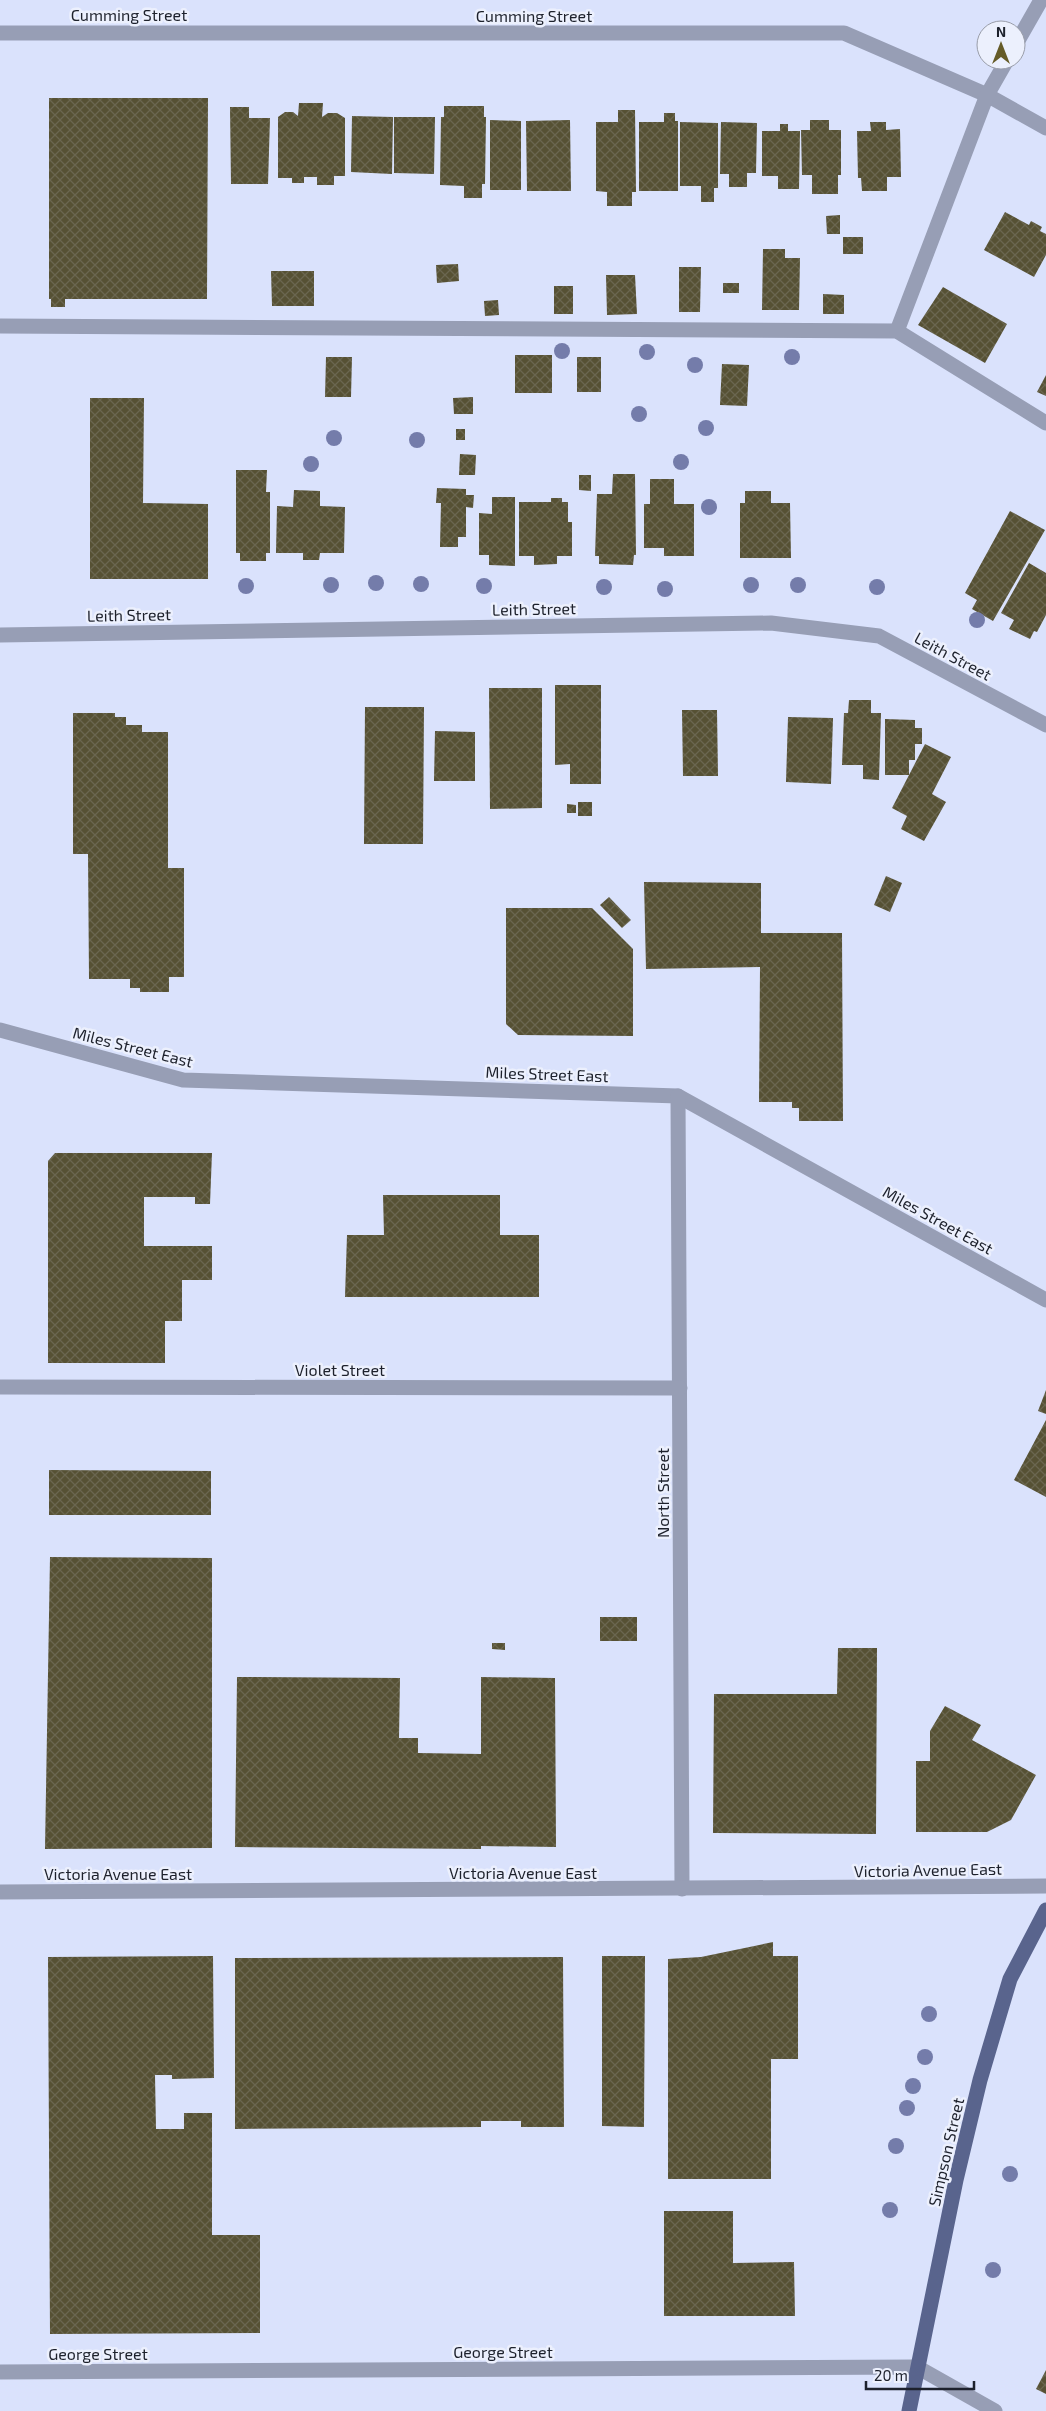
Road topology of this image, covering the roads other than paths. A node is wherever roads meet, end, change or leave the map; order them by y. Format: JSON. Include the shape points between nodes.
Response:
{"nodes":[{"id":1,"x":1041,"y":0,"type":"edge"},
{"id":2,"x":1026,"y":26,"type":"edge"},
{"id":3,"x":0,"y":33,"type":"edge"},
{"id":4,"x":1001,"y":70,"type":"edge"},
{"id":5,"x":987,"y":95,"type":"junction"},
{"id":6,"x":1046,"y":128,"type":"edge"},
{"id":7,"x":0,"y":326,"type":"edge"},
{"id":8,"x":897,"y":331,"type":"junction"},
{"id":9,"x":1046,"y":423,"type":"edge"},
{"id":10,"x":0,"y":635,"type":"edge"},
{"id":11,"x":1046,"y":725,"type":"edge"},
{"id":12,"x":0,"y":1030,"type":"edge"},
{"id":13,"x":678,"y":1096,"type":"junction"},
{"id":14,"x":1044,"y":1293,"type":"edge"},
{"id":15,"x":0,"y":1387,"type":"edge"},
{"id":16,"x":680,"y":1388,"type":"junction"},
{"id":17,"x":1046,"y":1886,"type":"edge"},
{"id":18,"x":682,"y":1889,"type":"junction"},
{"id":19,"x":0,"y":1892,"type":"edge"},
{"id":20,"x":1046,"y":1910,"type":"edge"},
{"id":21,"x":917,"y":2367,"type":"junction"},
{"id":22,"x":0,"y":2372,"type":"edge"},
{"id":23,"x":909,"y":2411,"type":"edge"},
{"id":24,"x":995,"y":2411,"type":"edge"}],
"edges":[{"from":1,"to":2,"type":"street"},
{"from":3,"to":5,"type":"street","name":"Cumming Street","via":[[844,33]]},
{"from":4,"to":5,"type":"street"},
{"from":5,"to":6,"type":"street","name":"Cumming Street"},
{"from":5,"to":8,"type":"street"},
{"from":7,"to":8,"type":"street"},
{"from":8,"to":9,"type":"street"},
{"from":10,"to":11,"type":"street","name":"Leith Street","via":[[771,623],[879,636]]},
{"from":12,"to":13,"type":"street","name":"Miles Street East","via":[[183,1080]]},
{"from":13,"to":14,"type":"street","name":"Miles Street East"},
{"from":13,"to":16,"type":"street","name":"North Street"},
{"from":15,"to":16,"type":"street","name":"Violet Street"},
{"from":16,"to":18,"type":"street","name":"North Street"},
{"from":17,"to":18,"type":"street","name":"Victoria Avenue East"},
{"from":18,"to":19,"type":"street","name":"Victoria Avenue East"},
{"from":20,"to":21,"type":"main road","name":"Simpson Street","via":[[1010,1980],[980,2080]]},
{"from":21,"to":22,"type":"street","name":"George Street"},
{"from":21,"to":23,"type":"main road","name":"Simpson Street"},
{"from":21,"to":24,"type":"street","name":"George Street"}]}
